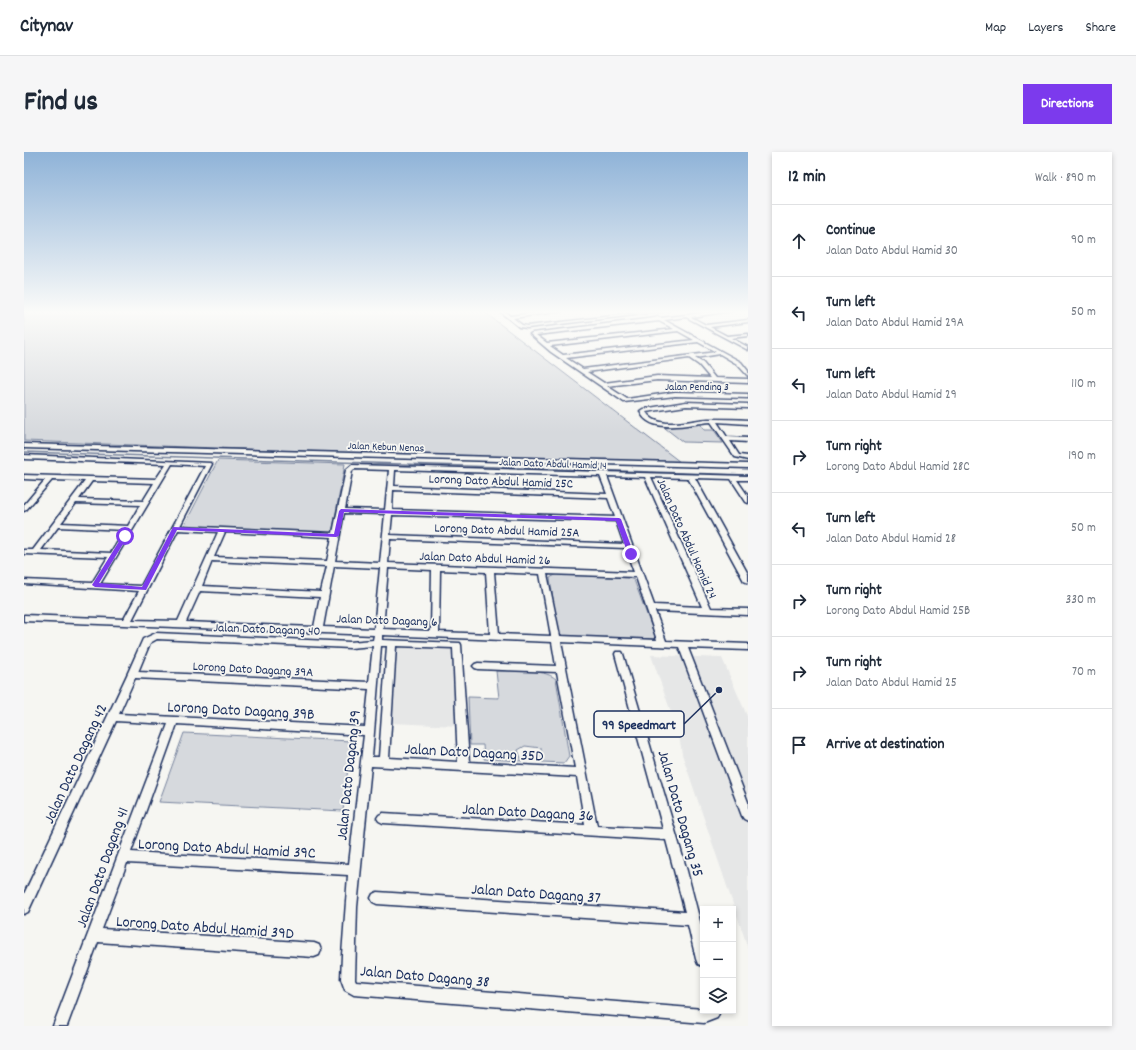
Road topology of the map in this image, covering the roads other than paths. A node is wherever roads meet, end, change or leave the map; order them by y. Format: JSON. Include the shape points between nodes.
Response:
{"nodes":[{"id":1,"x":555,"y":352,"type":"edge"},
{"id":2,"x":606,"y":352,"type":"edge"},
{"id":3,"x":720,"y":353,"type":"joint"},
{"id":4,"x":562,"y":357,"type":"junction"},
{"id":5,"x":690,"y":357,"type":"junction"},
{"id":6,"x":583,"y":371,"type":"junction"},
{"id":7,"x":748,"y":374,"type":"edge"},
{"id":8,"x":714,"y":380,"type":"junction"},
{"id":9,"x":748,"y":381,"type":"edge"},
{"id":10,"x":602,"y":385,"type":"junction"},
{"id":11,"x":748,"y":396,"type":"edge"},
{"id":12,"x":679,"y":398,"type":"junction"},
{"id":13,"x":748,"y":400,"type":"edge"},
{"id":14,"x":686,"y":404,"type":"junction"},
{"id":15,"x":631,"y":405,"type":"dead end"},
{"id":16,"x":748,"y":406,"type":"edge"},
{"id":17,"x":713,"y":421,"type":"junction"},
{"id":18,"x":748,"y":422,"type":"edge"},
{"id":19,"x":725,"y":440,"type":"junction"},
{"id":20,"x":748,"y":440,"type":"edge"},
{"id":21,"x":24,"y":446,"type":"edge"},
{"id":22,"x":37,"y":446,"type":"junction"},
{"id":23,"x":25,"y":458,"type":"edge"},
{"id":24,"x":748,"y":458,"type":"edge"},
{"id":25,"x":170,"y":462,"type":"junction"},
{"id":26,"x":748,"y":466,"type":"edge"},
{"id":27,"x":392,"y":468,"type":"junction"},
{"id":28,"x":603,"y":474,"type":"junction"},
{"id":29,"x":647,"y":475,"type":"junction"},
{"id":30,"x":24,"y":477,"type":"edge"},
{"id":31,"x":691,"y":477,"type":"junction"},
{"id":32,"x":50,"y":478,"type":"junction"},
{"id":33,"x":733,"y":478,"type":"junction"},
{"id":34,"x":748,"y":478,"type":"edge"},
{"id":35,"x":90,"y":479,"type":"junction"},
{"id":36,"x":158,"y":481,"type":"junction"},
{"id":37,"x":390,"y":488,"type":"junction"},
{"id":38,"x":610,"y":496,"type":"junction"},
{"id":39,"x":75,"y":501,"type":"junction"},
{"id":40,"x":748,"y":501,"type":"edge"},
{"id":41,"x":145,"y":503,"type":"junction"},
{"id":42,"x":24,"y":509,"type":"edge"},
{"id":43,"x":341,"y":511,"type":"junction"},
{"id":44,"x":388,"y":512,"type":"junction"},
{"id":45,"x":619,"y":519,"type":"junction"},
{"id":46,"x":56,"y":526,"type":"junction"},
{"id":47,"x":130,"y":528,"type":"junction"},
{"id":48,"x":175,"y":528,"type":"junction"},
{"id":49,"x":222,"y":530,"type":"junction"},
{"id":50,"x":336,"y":536,"type":"junction"},
{"id":51,"x":386,"y":537,"type":"junction"},
{"id":52,"x":628,"y":546,"type":"junction"},
{"id":53,"x":24,"y":552,"type":"edge"},
{"id":54,"x":35,"y":552,"type":"junction"},
{"id":55,"x":114,"y":555,"type":"junction"},
{"id":56,"x":210,"y":559,"type":"junction"},
{"id":57,"x":331,"y":563,"type":"junction"},
{"id":58,"x":383,"y":565,"type":"junction"},
{"id":59,"x":436,"y":568,"type":"junction"},
{"id":60,"x":490,"y":570,"type":"junction"},
{"id":61,"x":542,"y":572,"type":"junction"},
{"id":62,"x":638,"y":575,"type":"junction"},
{"id":63,"x":24,"y":582,"type":"edge"},
{"id":64,"x":748,"y":582,"type":"edge"},
{"id":65,"x":95,"y":585,"type":"junction"},
{"id":66,"x":196,"y":588,"type":"junction"},
{"id":67,"x":144,"y":589,"type":"junction"},
{"id":68,"x":325,"y":595,"type":"junction"},
{"id":69,"x":650,"y":608,"type":"junction"},
{"id":70,"x":708,"y":611,"type":"junction"},
{"id":71,"x":748,"y":612,"type":"edge"},
{"id":72,"x":24,"y":618,"type":"edge"},
{"id":73,"x":127,"y":621,"type":"junction"},
{"id":74,"x":181,"y":624,"type":"junction"},
{"id":75,"x":318,"y":629,"type":"junction"},
{"id":76,"x":377,"y":632,"type":"junction"},
{"id":77,"x":435,"y":634,"type":"junction"},
{"id":78,"x":156,"y":636,"type":"joint"},
{"id":79,"x":495,"y":637,"type":"junction"},
{"id":80,"x":556,"y":639,"type":"junction"},
{"id":81,"x":377,"y":643,"type":"junction"},
{"id":82,"x":392,"y":643,"type":"junction"},
{"id":83,"x":663,"y":644,"type":"junction"},
{"id":84,"x":683,"y":645,"type":"junction"},
{"id":85,"x":748,"y":648,"type":"edge"},
{"id":86,"x":619,"y":654,"type":"dead end"},
{"id":87,"x":478,"y":666,"type":"dead end"},
{"id":88,"x":562,"y":669,"type":"junction"},
{"id":89,"x":132,"y":675,"type":"junction"},
{"id":90,"x":372,"y":686,"type":"junction"},
{"id":91,"x":113,"y":717,"type":"junction"},
{"id":92,"x":174,"y":720,"type":"junction"},
{"id":93,"x":369,"y":731,"type":"junction"},
{"id":94,"x":366,"y":761,"type":"junction"},
{"id":95,"x":384,"y":762,"type":"junction"},
{"id":96,"x":464,"y":767,"type":"junction"},
{"id":97,"x":581,"y":774,"type":"junction"},
{"id":98,"x":748,"y":816,"type":"edge"},
{"id":99,"x":382,"y":818,"type":"dead end"},
{"id":100,"x":592,"y":831,"type":"junction"},
{"id":101,"x":671,"y":835,"type":"junction"},
{"id":102,"x":123,"y":857,"type":"junction"},
{"id":103,"x":354,"y":870,"type":"junction"},
{"id":104,"x":377,"y":898,"type":"dead end"},
{"id":105,"x":24,"y":908,"type":"edge"},
{"id":106,"x":351,"y":911,"type":"joint"},
{"id":107,"x":692,"y":919,"type":"junction"},
{"id":108,"x":94,"y":935,"type":"junction"},
{"id":109,"x":700,"y":948,"type":"edge"},
{"id":110,"x":314,"y":950,"type":"dead end"},
{"id":111,"x":709,"y":1014,"type":"edge"},
{"id":112,"x":60,"y":1026,"type":"edge"}],
"edges":[{"from":1,"to":4,"type":"street"},
{"from":2,"to":4,"type":"street"},
{"from":3,"to":5,"type":"street"},
{"from":3,"to":7,"type":"street","via":[[739,364]]},
{"from":4,"to":6,"type":"street"},
{"from":5,"to":6,"type":"street"},
{"from":5,"to":8,"type":"street","via":[[701,364]]},
{"from":6,"to":10,"type":"street"},
{"from":8,"to":9,"type":"street"},
{"from":8,"to":10,"type":"street","via":[[657,378]]},
{"from":10,"to":11,"type":"street","name":"Jalan Pending 3","via":[[623,400],[629,401],[675,394]]},
{"from":12,"to":13,"type":"street"},
{"from":12,"to":14,"type":"street"},
{"from":12,"to":15,"type":"street"},
{"from":14,"to":16,"type":"street"},
{"from":14,"to":17,"type":"street","via":[[643,411],[658,424],[664,425]]},
{"from":17,"to":18,"type":"street"},
{"from":17,"to":19,"type":"street"},
{"from":19,"to":20,"type":"street"},
{"from":19,"to":24,"type":"street","via":[[738,457]]},
{"from":21,"to":22,"type":"street","name":"Jalan Kebun Nenas"},
{"from":22,"to":23,"type":"street"},
{"from":22,"to":26,"type":"street","name":"Jalan Kebun Nenas"},
{"from":23,"to":25,"type":"street"},
{"from":25,"to":36,"type":"street"},
{"from":25,"to":48,"type":"street","via":[[209,464]]},
{"from":27,"to":28,"type":"street","name":"Jalan Dato Abdul Hamid 14"},
{"from":27,"to":37,"type":"street","name":"Jalan Dato Dagang 39"},
{"from":27,"to":43,"type":"street","name":"Jalan Dato Abdul Hamid 14","via":[[357,467],[349,470]]},
{"from":28,"to":29,"type":"street","name":"Jalan Dato Abdul Hamid 14"},
{"from":28,"to":38,"type":"street"},
{"from":29,"to":31,"type":"street","name":"Jalan Dato Abdul Hamid 14"},
{"from":29,"to":70,"type":"street","name":"Jalan Dato Abdul Hamid 24"},
{"from":30,"to":32,"type":"street"},
{"from":31,"to":33,"type":"street","name":"Jalan Dato Abdul Hamid 14"},
{"from":31,"to":64,"type":"street"},
{"from":32,"to":35,"type":"street"},
{"from":32,"to":42,"type":"street"},
{"from":33,"to":34,"type":"street","name":"Jalan Dato Abdul Hamid 14"},
{"from":33,"to":40,"type":"street"},
{"from":35,"to":36,"type":"street"},
{"from":35,"to":39,"type":"street"},
{"from":36,"to":41,"type":"street"},
{"from":37,"to":38,"type":"street","name":"Lorong Dato Abdul Hamid 25C"},
{"from":37,"to":44,"type":"street","name":"Jalan Dato Dagang 39"},
{"from":38,"to":45,"type":"street"},
{"from":39,"to":41,"type":"street"},
{"from":39,"to":46,"type":"street"},
{"from":41,"to":47,"type":"street"},
{"from":43,"to":44,"type":"street"},
{"from":43,"to":50,"type":"street"},
{"from":44,"to":45,"type":"street"},
{"from":44,"to":51,"type":"street","name":"Jalan Dato Dagang 39"},
{"from":45,"to":52,"type":"street"},
{"from":46,"to":47,"type":"street"},
{"from":46,"to":54,"type":"street"},
{"from":47,"to":55,"type":"street"},
{"from":48,"to":49,"type":"street"},
{"from":48,"to":67,"type":"street"},
{"from":49,"to":50,"type":"street"},
{"from":49,"to":56,"type":"street"},
{"from":50,"to":57,"type":"street"},
{"from":51,"to":52,"type":"street","name":"Lorong Dato Abdul Hamid 25A"},
{"from":51,"to":58,"type":"street","name":"Jalan Dato Dagang 39"},
{"from":52,"to":62,"type":"street"},
{"from":53,"to":54,"type":"street"},
{"from":54,"to":55,"type":"street"},
{"from":55,"to":65,"type":"street"},
{"from":56,"to":57,"type":"street","name":"Jalan Dato Abdul Hamid 26"},
{"from":56,"to":66,"type":"street"},
{"from":57,"to":58,"type":"street","name":"Jalan Dato Abdul Hamid 26"},
{"from":57,"to":68,"type":"street"},
{"from":58,"to":59,"type":"street","name":"Jalan Dato Abdul Hamid 26"},
{"from":58,"to":76,"type":"street","name":"Jalan Dato Dagang 39"},
{"from":59,"to":60,"type":"street","name":"Jalan Dato Abdul Hamid 26"},
{"from":59,"to":77,"type":"street"},
{"from":60,"to":61,"type":"street","name":"Jalan Dato Abdul Hamid 26"},
{"from":60,"to":79,"type":"street"},
{"from":61,"to":62,"type":"street","name":"Jalan Dato Abdul Hamid 26"},
{"from":61,"to":80,"type":"street"},
{"from":62,"to":69,"type":"street"},
{"from":63,"to":65,"type":"street"},
{"from":65,"to":67,"type":"street"},
{"from":66,"to":68,"type":"street"},
{"from":66,"to":74,"type":"street"},
{"from":67,"to":73,"type":"street"},
{"from":68,"to":75,"type":"street"},
{"from":69,"to":70,"type":"street"},
{"from":69,"to":83,"type":"street"},
{"from":70,"to":71,"type":"street"},
{"from":72,"to":73,"type":"street","name":"Jalan Dato Dagang 6"},
{"from":73,"to":74,"type":"street","name":"Jalan Dato Dagang 6"},
{"from":74,"to":75,"type":"street","name":"Jalan Dato Dagang 6"},
{"from":75,"to":76,"type":"street","name":"Jalan Dato Dagang 6"},
{"from":76,"to":77,"type":"street","name":"Jalan Dato Dagang 6"},
{"from":76,"to":81,"type":"street","name":"Jalan Dato Dagang 39"},
{"from":77,"to":79,"type":"street","name":"Jalan Dato Dagang 6"},
{"from":78,"to":81,"type":"street","name":"Jalan Dato Dagang 40","via":[[350,645]]},
{"from":78,"to":89,"type":"street","name":"Jalan Dato Dagang 42","via":[[146,641]]},
{"from":79,"to":80,"type":"street","name":"Jalan Dato Dagang 6"},
{"from":80,"to":83,"type":"street","name":"Jalan Dato Dagang 6"},
{"from":80,"to":88,"type":"street"},
{"from":81,"to":82,"type":"street","name":"Jalan Dato Dagang 40"},
{"from":81,"to":90,"type":"street","name":"Jalan Dato Dagang 39"},
{"from":82,"to":95,"type":"street"},
{"from":82,"to":96,"type":"street","name":"Jalan Dato Dagang 40","via":[[457,645]]},
{"from":83,"to":84,"type":"street","name":"Jalan Dato Dagang 6"},
{"from":84,"to":85,"type":"street","name":"Jalan Dato Dagang 6"},
{"from":84,"to":98,"type":"street"},
{"from":86,"to":101,"type":"street","name":"Jalan Dato Dagang 35"},
{"from":87,"to":88,"type":"street"},
{"from":88,"to":97,"type":"street"},
{"from":89,"to":90,"type":"street","name":"Lorong Dato Dagang 39A"},
{"from":89,"to":91,"type":"street","name":"Jalan Dato Dagang 42"},
{"from":90,"to":93,"type":"street","name":"Jalan Dato Dagang 39"},
{"from":91,"to":92,"type":"street","name":"Lorong Dato Dagang 39B"},
{"from":91,"to":105,"type":"street","name":"Jalan Dato Dagang 42"},
{"from":92,"to":93,"type":"street","name":"Lorong Dato Dagang 39B"},
{"from":92,"to":102,"type":"street","name":"Jalan Dato Dagang 41"},
{"from":93,"to":94,"type":"street","name":"Jalan Dato Dagang 39"},
{"from":94,"to":95,"type":"street","name":"Jalan Dato Dagang 35D"},
{"from":94,"to":103,"type":"street","name":"Jalan Dato Dagang 39"},
{"from":95,"to":96,"type":"street","name":"Jalan Dato Dagang 35D"},
{"from":96,"to":97,"type":"street","name":"Jalan Dato Dagang 35D"},
{"from":97,"to":100,"type":"street"},
{"from":99,"to":100,"type":"street","name":"Jalan Dato Dagang 36"},
{"from":100,"to":101,"type":"street","name":"Jalan Dato Dagang 36"},
{"from":101,"to":107,"type":"street","name":"Jalan Dato Dagang 35"},
{"from":102,"to":103,"type":"street","name":"Lorong Dato Abdul Hamid 39C"},
{"from":102,"to":108,"type":"street","name":"Jalan Dato Dagang 41"},
{"from":103,"to":106,"type":"street","name":"Jalan Dato Dagang 39"},
{"from":104,"to":107,"type":"street","name":"Jalan Dato Dagang 37"},
{"from":106,"to":111,"type":"street","name":"Jalan Dato Dagang 38","via":[[348,979],[354,988],[704,1016]]},
{"from":107,"to":109,"type":"street","name":"Jalan Dato Dagang 35"},
{"from":108,"to":110,"type":"street","name":"Lorong Dato Abdul Hamid 39D"},
{"from":108,"to":112,"type":"street","name":"Jalan Dato Dagang 41"}]}
